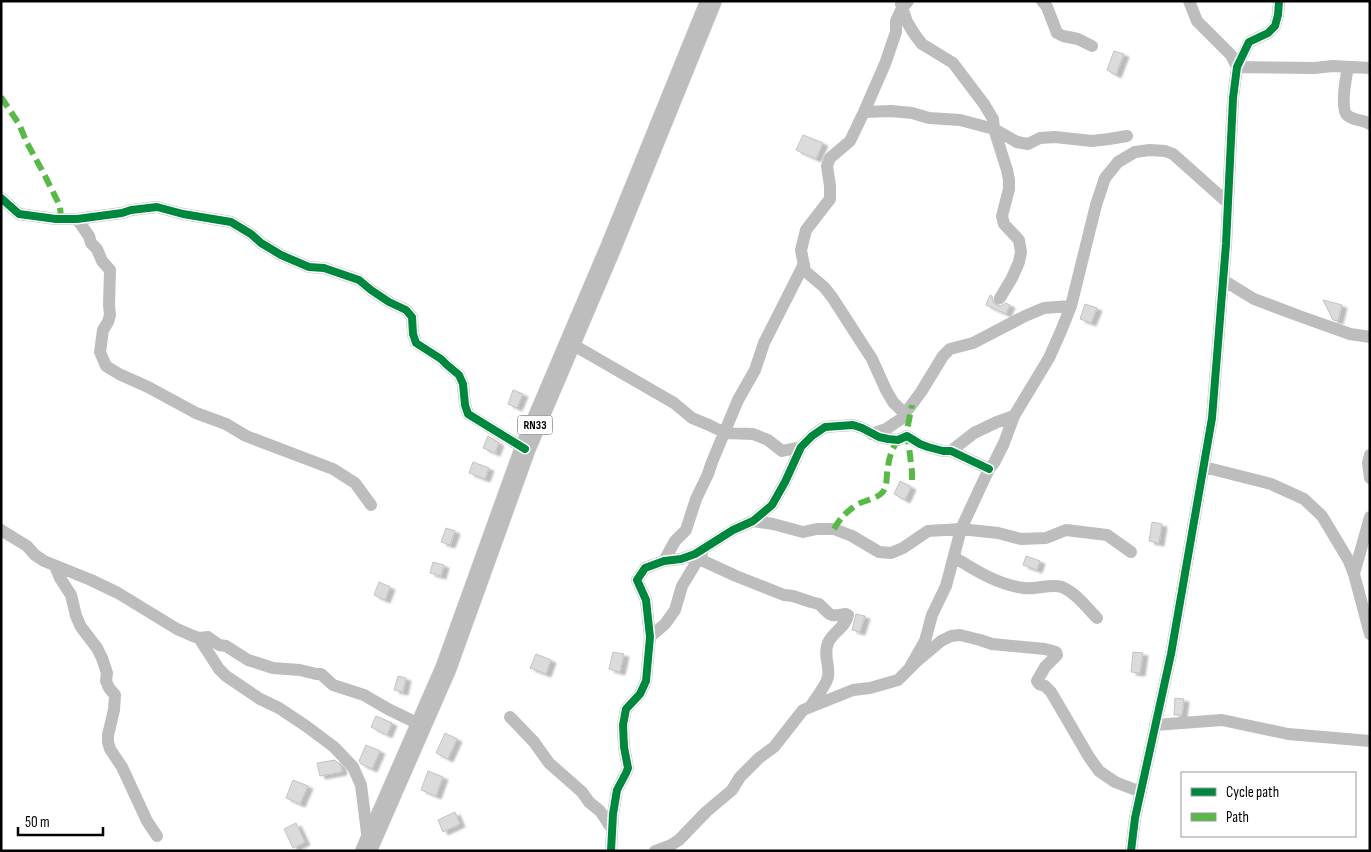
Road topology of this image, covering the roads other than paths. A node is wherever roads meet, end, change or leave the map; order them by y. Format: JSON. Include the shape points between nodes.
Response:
{"nodes":[{"id":1,"x":711,"y":1,"type":"edge"},
{"id":2,"x":1042,"y":1,"type":"edge"},
{"id":3,"x":1189,"y":1,"type":"edge"},
{"id":4,"x":1279,"y":1,"type":"edge"},
{"id":5,"x":904,"y":4,"type":"edge"},
{"id":6,"x":1092,"y":46,"type":"dead end"},
{"id":7,"x":1237,"y":67,"type":"junction"},
{"id":8,"x":1348,"y":67,"type":"junction"},
{"id":9,"x":1370,"y":68,"type":"edge"},
{"id":10,"x":864,"y":112,"type":"junction"},
{"id":11,"x":1370,"y":124,"type":"edge"},
{"id":12,"x":994,"y":129,"type":"junction"},
{"id":13,"x":1127,"y":136,"type":"dead end"},
{"id":14,"x":1,"y":198,"type":"edge"},
{"id":15,"x":1228,"y":204,"type":"junction"},
{"id":16,"x":78,"y":218,"type":"junction"},
{"id":17,"x":804,"y":264,"type":"junction"},
{"id":18,"x":1223,"y":280,"type":"junction"},
{"id":19,"x":1000,"y":298,"type":"dead end"},
{"id":20,"x":1071,"y":306,"type":"junction"},
{"id":21,"x":1370,"y":337,"type":"edge"},
{"id":22,"x":570,"y":343,"type":"junction"},
{"id":23,"x":905,"y":414,"type":"junction"},
{"id":24,"x":1014,"y":416,"type":"junction"},
{"id":25,"x":724,"y":433,"type":"junction"},
{"id":26,"x":872,"y":434,"type":"junction"},
{"id":27,"x":801,"y":447,"type":"junction"},
{"id":28,"x":525,"y":449,"type":"junction"},
{"id":29,"x":951,"y":451,"type":"junction"},
{"id":30,"x":1370,"y":455,"type":"edge"},
{"id":31,"x":1204,"y":467,"type":"junction"},
{"id":32,"x":989,"y":470,"type":"junction"},
{"id":33,"x":1370,"y":478,"type":"edge"},
{"id":34,"x":370,"y":505,"type":"dead end"},
{"id":35,"x":1370,"y":518,"type":"edge"},
{"id":36,"x":753,"y":521,"type":"junction"},
{"id":37,"x":961,"y":529,"type":"junction"},
{"id":38,"x":1,"y":530,"type":"edge"},
{"id":39,"x":1131,"y":552,"type":"dead end"},
{"id":40,"x":701,"y":554,"type":"junction"},
{"id":41,"x":954,"y":557,"type":"junction"},
{"id":42,"x":664,"y":561,"type":"junction"},
{"id":43,"x":55,"y":566,"type":"junction"},
{"id":44,"x":1354,"y":574,"type":"junction"},
{"id":45,"x":1097,"y":618,"type":"dead end"},
{"id":46,"x":1370,"y":634,"type":"edge"},
{"id":47,"x":650,"y":637,"type":"junction"},
{"id":48,"x":199,"y":638,"type":"junction"},
{"id":49,"x":909,"y":670,"type":"junction"},
{"id":50,"x":810,"y":707,"type":"junction"},
{"id":51,"x":510,"y":717,"type":"dead end"},
{"id":52,"x":421,"y":725,"type":"junction"},
{"id":53,"x":1155,"y":725,"type":"junction"},
{"id":54,"x":1370,"y":742,"type":"edge"},
{"id":55,"x":1141,"y":792,"type":"junction"},
{"id":56,"x":612,"y":829,"type":"junction"},
{"id":57,"x":157,"y":836,"type":"dead end"},
{"id":58,"x":368,"y":848,"type":"edge"},
{"id":59,"x":611,"y":851,"type":"edge"},
{"id":60,"x":655,"y":851,"type":"edge"},
{"id":61,"x":1131,"y":851,"type":"edge"}],
"edges":[{"from":1,"to":22,"type":"main road","number":"RN33"},
{"from":2,"to":6,"type":"street","via":[[1057,33]]},
{"from":3,"to":7,"type":"street","via":[[1197,21],[1231,55]]},
{"from":4,"to":7,"type":"street","via":[[1275,26],[1249,42]]},
{"from":5,"to":10,"type":"street","via":[[885,64]]},
{"from":5,"to":12,"type":"street","via":[[907,22],[915,35],[922,44],[953,63],[984,104],[993,119]]},
{"from":7,"to":8,"type":"street"},
{"from":7,"to":15,"type":"street"},
{"from":8,"to":9,"type":"street"},
{"from":8,"to":11,"type":"street","via":[[1344,111]]},
{"from":10,"to":12,"type":"street","via":[[912,113]]},
{"from":10,"to":17,"type":"street","via":[[850,141],[830,158],[827,166],[830,199],[806,230],[801,250]]},
{"from":12,"to":13,"type":"street","via":[[1017,142],[1028,144],[1040,138],[1109,140]]},
{"from":12,"to":19,"type":"street","via":[[1009,180],[1002,216],[1004,224],[1019,240],[1021,252],[1012,278]]},
{"from":14,"to":16,"type":"street","via":[[19,214]]},
{"from":15,"to":18,"type":"street"},
{"from":15,"to":20,"type":"street","via":[[1173,154],[1150,150],[1135,152],[1118,162],[1105,178],[1096,205]]},
{"from":16,"to":28,"type":"street","via":[[157,206],[231,222],[281,255],[309,267],[324,268],[359,280],[409,313],[416,343],[459,375],[468,414]]},
{"from":16,"to":34,"type":"street","via":[[90,243],[110,270],[110,315],[103,330],[100,352],[106,366],[246,436],[332,469],[355,483]]},
{"from":17,"to":23,"type":"street","via":[[805,271],[824,287],[846,318],[872,359],[893,402]]},
{"from":17,"to":25,"type":"street"},
{"from":18,"to":21,"type":"street","via":[[1254,298],[1302,317],[1350,334]]},
{"from":18,"to":31,"type":"street","via":[[1212,418]]},
{"from":20,"to":23,"type":"street","via":[[1044,308],[973,343],[950,349]]},
{"from":20,"to":24,"type":"street","via":[[1049,358]]},
{"from":22,"to":25,"type":"street","via":[[674,403],[692,418]]},
{"from":22,"to":28,"type":"main road","number":"RN33"},
{"from":23,"to":26,"type":"street","via":[[886,429]]},
{"from":24,"to":29,"type":"street","via":[[974,433]]},
{"from":24,"to":32,"type":"street"},
{"from":25,"to":27,"type":"street","via":[[753,434],[782,451]]},
{"from":25,"to":42,"type":"street","via":[[686,530]]},
{"from":26,"to":27,"type":"street","via":[[853,425],[825,427]]},
{"from":26,"to":29,"type":"street","via":[[898,440],[907,436],[928,448]]},
{"from":27,"to":36,"type":"street","via":[[772,505]]},
{"from":28,"to":52,"type":"main road","number":"RN33","via":[[446,668]]},
{"from":29,"to":32,"type":"street"},
{"from":30,"to":33,"type":"street"},
{"from":31,"to":44,"type":"street","via":[[1272,484],[1304,499],[1322,516]]},
{"from":31,"to":53,"type":"street"},
{"from":32,"to":37,"type":"street"},
{"from":35,"to":44,"type":"street"},
{"from":36,"to":37,"type":"street","via":[[803,532],[834,529],[880,552],[890,553],[928,531]]},
{"from":36,"to":40,"type":"street","via":[[733,530]]},
{"from":37,"to":39,"type":"street","via":[[1021,539],[1046,538],[1066,530],[1102,534]]},
{"from":37,"to":41,"type":"street"},
{"from":38,"to":43,"type":"street"},
{"from":40,"to":42,"type":"street"},
{"from":40,"to":47,"type":"street","via":[[682,586],[675,610]]},
{"from":40,"to":50,"type":"street","via":[[736,576],[784,595],[819,604],[831,616],[848,615],[828,641],[825,653],[828,678]]},
{"from":41,"to":45,"type":"street","via":[[1002,583],[1025,588],[1060,586],[1071,592]]},
{"from":41,"to":49,"type":"street","via":[[925,641]]},
{"from":42,"to":47,"type":"street","via":[[645,568],[637,580],[646,600]]},
{"from":43,"to":48,"type":"street","via":[[118,593],[177,629]]},
{"from":43,"to":57,"type":"street","via":[[71,595],[81,626],[102,658],[106,681],[114,695],[108,735],[110,749]]},
{"from":44,"to":46,"type":"street"},
{"from":47,"to":56,"type":"street","via":[[646,681],[624,718],[628,768],[617,790]]},
{"from":48,"to":52,"type":"street","via":[[208,637],[248,660],[273,668],[321,674],[333,685],[364,695]]},
{"from":48,"to":58,"type":"street","via":[[226,676],[306,726],[334,747],[353,767],[361,785]]},
{"from":49,"to":50,"type":"street","via":[[898,680],[853,690]]},
{"from":49,"to":55,"type":"street","via":[[941,642],[960,634],[992,644],[1056,652],[1058,655],[1045,667],[1037,681],[1051,692],[1099,771],[1115,782]]},
{"from":50,"to":60,"type":"street","via":[[803,710],[774,747],[759,758],[732,790],[679,840]]},
{"from":51,"to":56,"type":"street","via":[[549,763],[600,811]]},
{"from":52,"to":58,"type":"main road","number":"RN33"},
{"from":53,"to":54,"type":"street","via":[[1222,720],[1288,734]]},
{"from":53,"to":55,"type":"street"},
{"from":55,"to":61,"type":"street"},
{"from":56,"to":59,"type":"street"}]}
